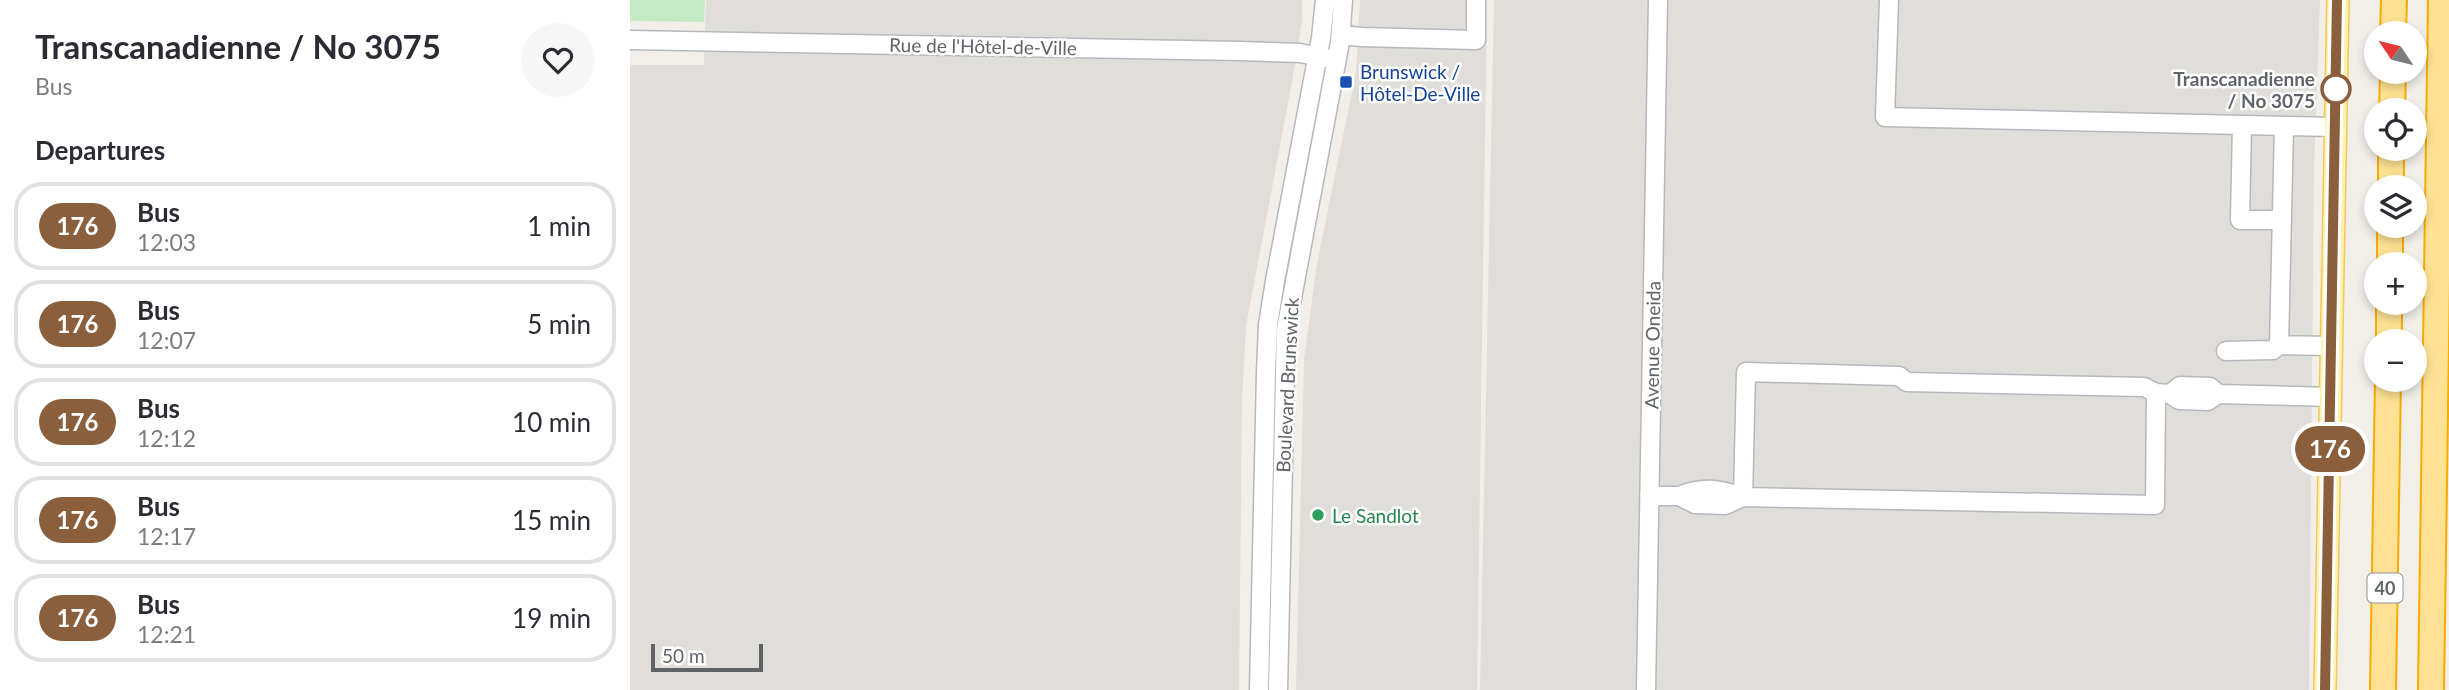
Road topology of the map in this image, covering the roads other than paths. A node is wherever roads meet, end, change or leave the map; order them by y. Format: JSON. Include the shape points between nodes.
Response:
{"nodes":[{"id":1,"x":1325,"y":0,"type":"edge"},
{"id":2,"x":1343,"y":0,"type":"edge"},
{"id":3,"x":1476,"y":0,"type":"edge"},
{"id":4,"x":1658,"y":0,"type":"edge"},
{"id":5,"x":1889,"y":0,"type":"edge"},
{"id":6,"x":2337,"y":0,"type":"edge"},
{"id":7,"x":2394,"y":0,"type":"edge"},
{"id":8,"x":2444,"y":0,"type":"edge"},
{"id":9,"x":2393,"y":21,"type":"edge"},
{"id":10,"x":1341,"y":35,"type":"junction"},
{"id":11,"x":630,"y":40,"type":"edge"},
{"id":12,"x":1317,"y":56,"type":"junction"},
{"id":13,"x":1336,"y":60,"type":"junction"},
{"id":14,"x":2242,"y":125,"type":"junction"},
{"id":15,"x":2284,"y":126,"type":"junction"},
{"id":16,"x":2336,"y":127,"type":"junction"},
{"id":17,"x":2282,"y":220,"type":"junction"},
{"id":18,"x":2279,"y":345,"type":"junction"},
{"id":19,"x":2332,"y":346,"type":"junction"},
{"id":20,"x":2226,"y":351,"type":"dead end"},
{"id":21,"x":2388,"y":392,"type":"edge"},
{"id":22,"x":2163,"y":393,"type":"junction"},
{"id":23,"x":2330,"y":397,"type":"junction"},
{"id":24,"x":1649,"y":496,"type":"junction"},
{"id":25,"x":1744,"y":497,"type":"junction"},
{"id":26,"x":1259,"y":690,"type":"edge"},
{"id":27,"x":1278,"y":690,"type":"edge"},
{"id":28,"x":1646,"y":690,"type":"edge"},
{"id":29,"x":2325,"y":690,"type":"edge"},
{"id":30,"x":2383,"y":690,"type":"edge"},
{"id":31,"x":2431,"y":690,"type":"edge"}],
"edges":[{"from":1,"to":12,"type":"street","name":"Boulevard Brunswick"},
{"from":2,"to":10,"type":"street","name":"Boulevard Brunswick"},
{"from":3,"to":10,"type":"street","via":[[1476,40]]},
{"from":4,"to":24,"type":"street","name":"Avenue Oneida"},
{"from":5,"to":14,"type":"street","via":[[1885,117]]},
{"from":6,"to":16,"type":"main road"},
{"from":7,"to":9,"type":"highway"},
{"from":8,"to":31,"type":"highway"},
{"from":10,"to":13,"type":"street","name":"Boulevard Brunswick"},
{"from":11,"to":12,"type":"street","name":"Rue de l'Hôtel-de-Ville","via":[[1214,50]]},
{"from":12,"to":13,"type":"street","name":"Rue de l'Hôtel-de-Ville"},
{"from":12,"to":26,"type":"street","name":"Boulevard Brunswick","via":[[1268,325]]},
{"from":13,"to":27,"type":"street","name":"Boulevard Brunswick","via":[[1286,330]]},
{"from":14,"to":15,"type":"street"},
{"from":14,"to":17,"type":"street","via":[[2239,220]]},
{"from":15,"to":16,"type":"street"},
{"from":15,"to":17,"type":"street"},
{"from":16,"to":19,"type":"main road"},
{"from":17,"to":18,"type":"street"},
{"from":18,"to":19,"type":"street"},
{"from":18,"to":20,"type":"street","via":[[2273,350]]},
{"from":19,"to":23,"type":"main road"},
{"from":21,"to":30,"type":"highway","number":"40"},
{"from":22,"to":23,"type":"street","via":[[2180,386],[2210,387],[2218,394]]},
{"from":22,"to":25,"type":"street","via":[[2155,505]]},
{"from":22,"to":25,"type":"street","via":[[2144,387],[1907,382],[1899,376],[1746,372]]},
{"from":23,"to":29,"type":"main road"},
{"from":24,"to":25,"type":"street","via":[[1679,496],[1695,504],[1725,505]]},
{"from":24,"to":28,"type":"street","name":"Avenue Oneida"}]}
